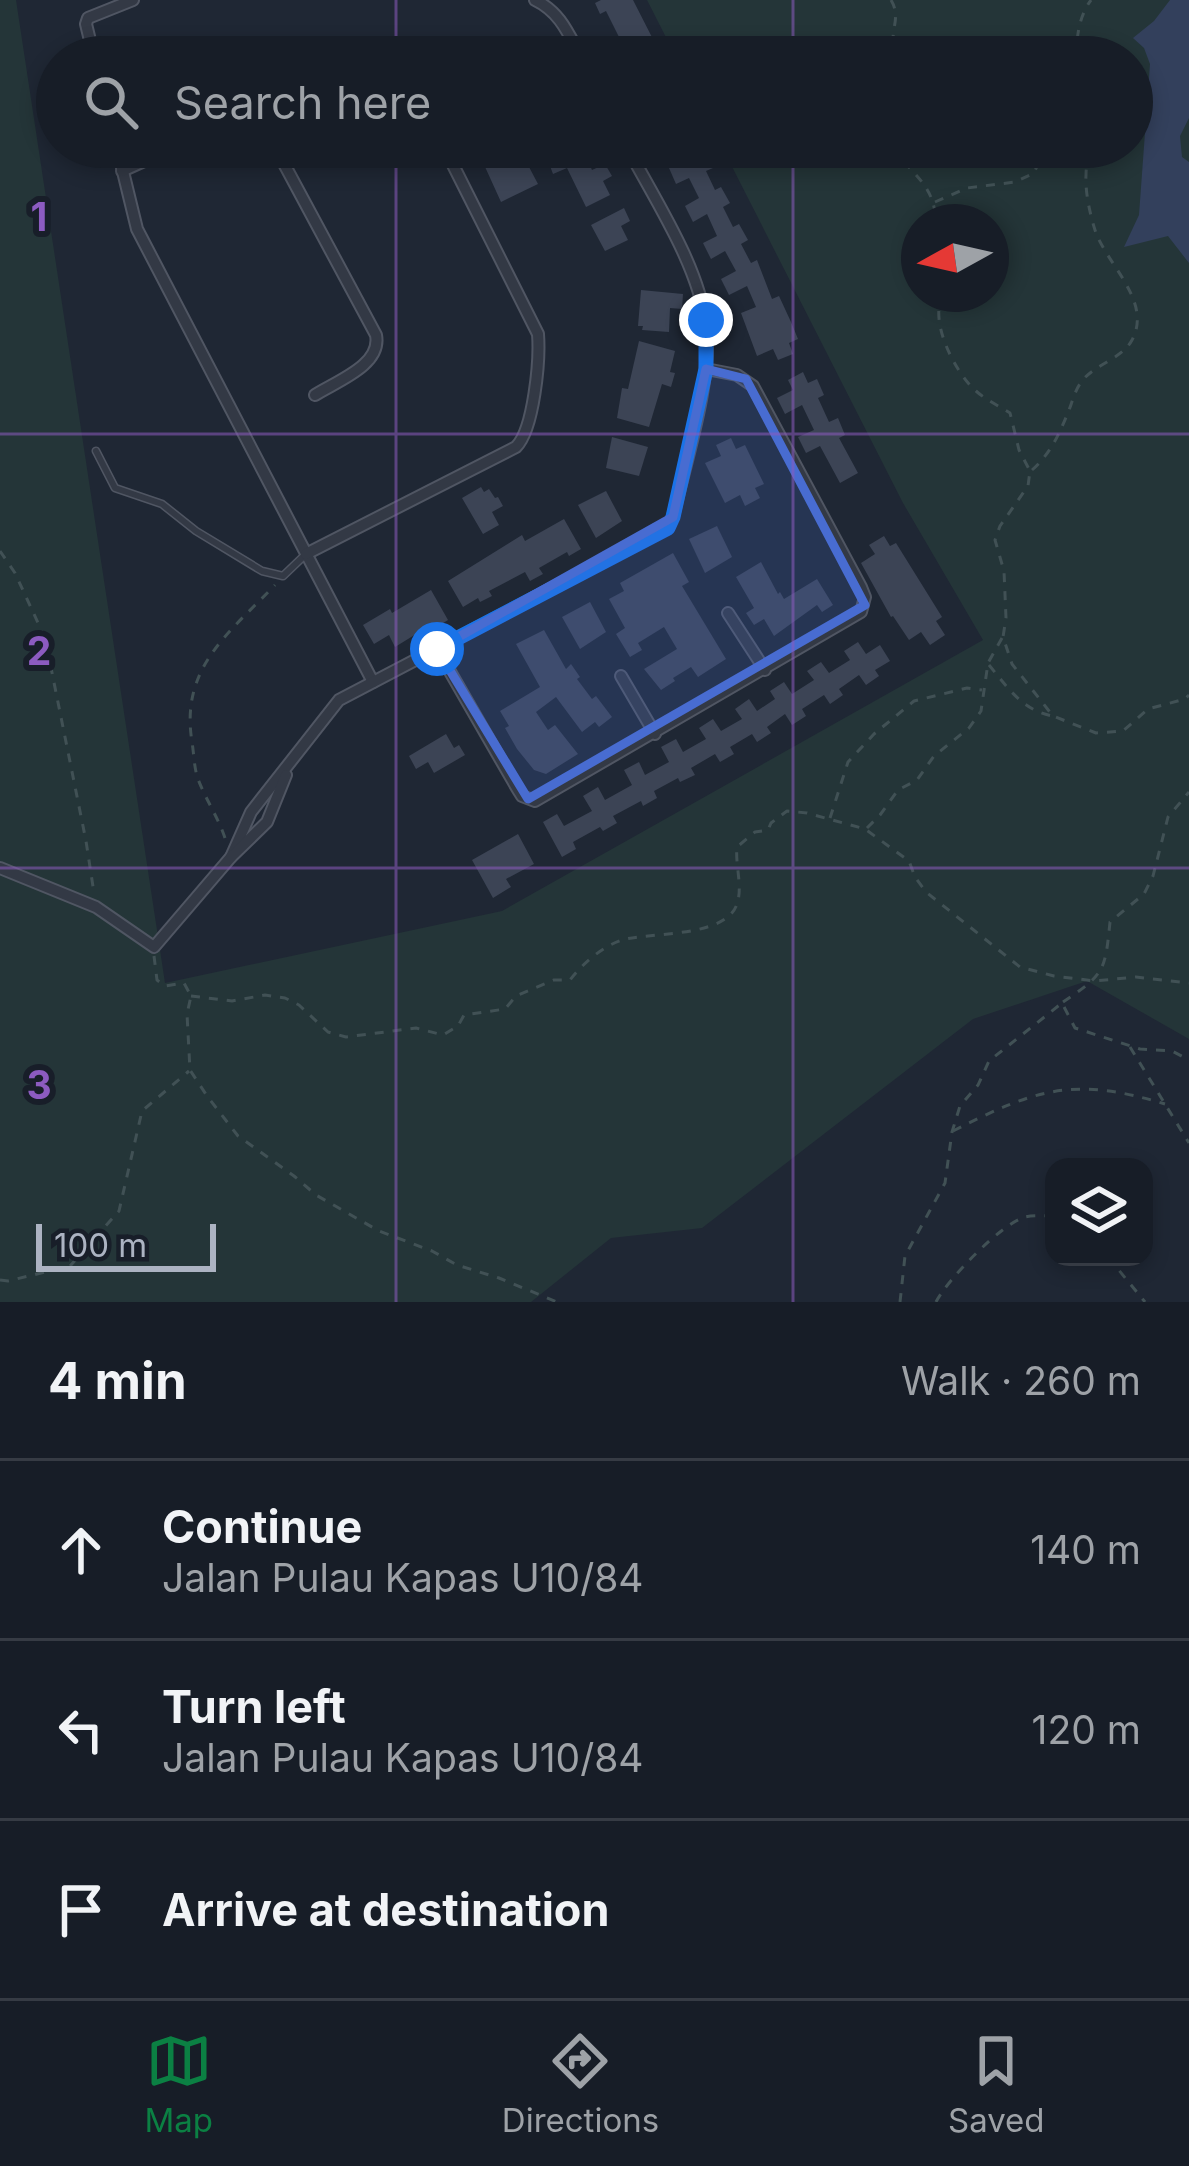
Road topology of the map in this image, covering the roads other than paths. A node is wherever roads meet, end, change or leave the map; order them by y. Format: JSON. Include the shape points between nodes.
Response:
{"nodes":[{"id":1,"x":133,"y":0,"type":"edge"},
{"id":2,"x":535,"y":0,"type":"edge"},
{"id":3,"x":89,"y":36,"type":"edge"},
{"id":4,"x":570,"y":36,"type":"edge"},
{"id":5,"x":121,"y":168,"type":"edge"},
{"id":6,"x":129,"y":168,"type":"edge"},
{"id":7,"x":286,"y":168,"type":"edge"},
{"id":8,"x":455,"y":168,"type":"edge"},
{"id":9,"x":638,"y":168,"type":"edge"},
{"id":10,"x":122,"y":171,"type":"junction"},
{"id":11,"x":706,"y":369,"type":"junction"},
{"id":12,"x":315,"y":394,"type":"dead end"},
{"id":13,"x":96,"y":452,"type":"dead end"},
{"id":14,"x":306,"y":554,"type":"junction"},
{"id":15,"x":728,"y":613,"type":"dead end"},
{"id":16,"x":437,"y":649,"type":"junction"},
{"id":17,"x":764,"y":670,"type":"junction"},
{"id":18,"x":621,"y":676,"type":"dead end"},
{"id":19,"x":373,"y":682,"type":"junction"},
{"id":20,"x":655,"y":734,"type":"junction"},
{"id":21,"x":290,"y":766,"type":"junction"},
{"id":22,"x":231,"y":857,"type":"junction"},
{"id":23,"x":0,"y":868,"type":"edge"}],
"edges":[{"from":1,"to":3,"type":"street","via":[[86,20]]},
{"from":2,"to":4,"type":"street"},
{"from":5,"to":10,"type":"street"},
{"from":6,"to":10,"type":"street"},
{"from":7,"to":12,"type":"street","via":[[378,346]]},
{"from":8,"to":14,"type":"street","via":[[538,334],[526,434],[516,447]]},
{"from":9,"to":11,"type":"street","via":[[698,289]]},
{"from":10,"to":14,"type":"street","via":[[136,229]]},
{"from":11,"to":16,"type":"street","via":[[668,528]]},
{"from":11,"to":17,"type":"street","via":[[753,386],[865,597],[856,616]]},
{"from":13,"to":14,"type":"lane","via":[[115,488],[162,504],[262,571],[284,576]]},
{"from":14,"to":19,"type":"street"},
{"from":15,"to":17,"type":"street"},
{"from":16,"to":19,"type":"street"},
{"from":16,"to":20,"type":"street","via":[[528,799],[543,799]]},
{"from":17,"to":20,"type":"street"},
{"from":18,"to":20,"type":"street"},
{"from":19,"to":21,"type":"street","via":[[339,700]]},
{"from":21,"to":22,"type":"street","via":[[251,812]]},
{"from":21,"to":22,"type":"street","via":[[267,822]]},
{"from":22,"to":23,"type":"street","via":[[154,946],[96,907]]}]}
